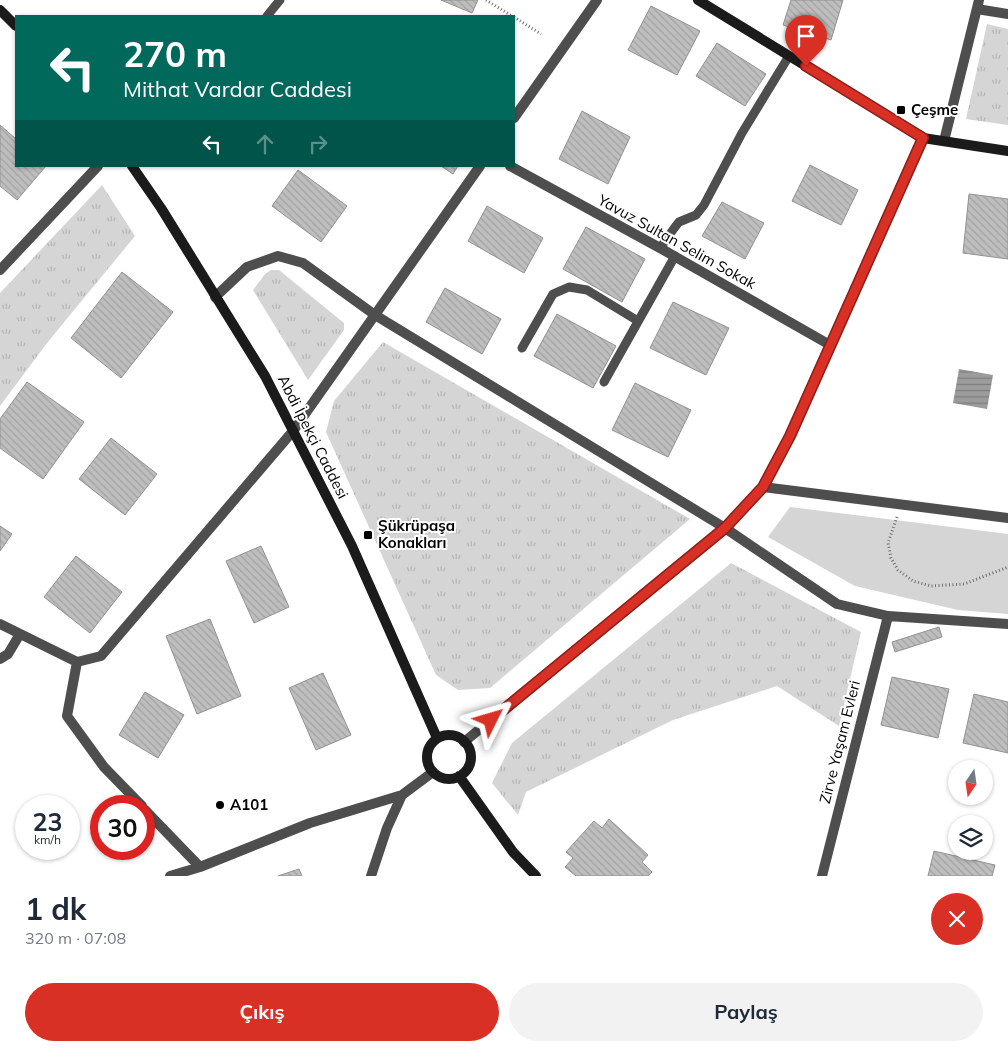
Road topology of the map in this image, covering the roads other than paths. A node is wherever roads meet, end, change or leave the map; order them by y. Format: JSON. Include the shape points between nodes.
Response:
{"nodes":[{"id":1,"x":280,"y":0,"type":"edge"},
{"id":2,"x":597,"y":0,"type":"edge"},
{"id":3,"x":698,"y":0,"type":"edge"},
{"id":4,"x":978,"y":4,"type":"edge"},
{"id":5,"x":0,"y":10,"type":"edge"},
{"id":6,"x":1008,"y":14,"type":"edge"},
{"id":7,"x":267,"y":15,"type":"edge"},
{"id":8,"x":15,"y":25,"type":"edge"},
{"id":9,"x":789,"y":56,"type":"junction"},
{"id":10,"x":515,"y":117,"type":"edge"},
{"id":11,"x":923,"y":138,"type":"junction"},
{"id":12,"x":944,"y":141,"type":"junction"},
{"id":13,"x":1008,"y":151,"type":"edge"},
{"id":14,"x":97,"y":167,"type":"edge"},
{"id":15,"x":133,"y":167,"type":"edge"},
{"id":16,"x":479,"y":167,"type":"edge"},
{"id":17,"x":512,"y":167,"type":"edge"},
{"id":18,"x":660,"y":248,"type":"junction"},
{"id":19,"x":674,"y":256,"type":"junction"},
{"id":20,"x":0,"y":270,"type":"edge"},
{"id":21,"x":215,"y":297,"type":"junction"},
{"id":22,"x":375,"y":315,"type":"junction"},
{"id":23,"x":638,"y":321,"type":"junction"},
{"id":24,"x":830,"y":345,"type":"junction"},
{"id":25,"x":522,"y":348,"type":"dead end"},
{"id":26,"x":604,"y":382,"type":"dead end"},
{"id":27,"x":293,"y":431,"type":"junction"},
{"id":28,"x":763,"y":487,"type":"junction"},
{"id":29,"x":1008,"y":518,"type":"edge"},
{"id":30,"x":725,"y":528,"type":"junction"},
{"id":31,"x":888,"y":616,"type":"junction"},
{"id":32,"x":0,"y":624,"type":"edge"},
{"id":33,"x":1008,"y":624,"type":"edge"},
{"id":34,"x":20,"y":634,"type":"junction"},
{"id":35,"x":0,"y":659,"type":"edge"},
{"id":36,"x":77,"y":662,"type":"junction"},
{"id":37,"x":437,"y":738,"type":"junction"},
{"id":38,"x":464,"y":742,"type":"junction"},
{"id":39,"x":433,"y":772,"type":"junction"},
{"id":40,"x":459,"y":776,"type":"junction"},
{"id":41,"x":131,"y":795,"type":"edge"},
{"id":42,"x":402,"y":796,"type":"junction"},
{"id":43,"x":155,"y":819,"type":"edge"},
{"id":44,"x":200,"y":866,"type":"junction"},
{"id":45,"x":170,"y":876,"type":"edge"},
{"id":46,"x":371,"y":876,"type":"edge"},
{"id":47,"x":536,"y":876,"type":"edge"},
{"id":48,"x":822,"y":876,"type":"edge"}],
"edges":[{"from":1,"to":7,"type":"lane"},
{"from":2,"to":10,"type":"street"},
{"from":3,"to":9,"type":"main road"},
{"from":4,"to":6,"type":"street"},
{"from":4,"to":12,"type":"street"},
{"from":5,"to":8,"type":"main road"},
{"from":9,"to":11,"type":"main road"},
{"from":9,"to":18,"type":"lane","via":[[742,133],[704,205],[696,215],[679,222]]},
{"from":11,"to":12,"type":"main road"},
{"from":11,"to":24,"type":"street"},
{"from":12,"to":13,"type":"main road"},
{"from":14,"to":20,"type":"street"},
{"from":15,"to":21,"type":"main road","name":"Abdi İpekçi Caddesi"},
{"from":16,"to":22,"type":"street"},
{"from":17,"to":18,"type":"street","name":"Yavuz Sultan Selim Sokak"},
{"from":18,"to":19,"type":"street","name":"Yavuz Sultan Selim Sokak"},
{"from":19,"to":23,"type":"lane"},
{"from":19,"to":24,"type":"street","name":"Yavuz Sultan Selim Sokak"},
{"from":21,"to":22,"type":"street","via":[[247,267],[278,256],[303,263]]},
{"from":21,"to":27,"type":"main road","name":"Abdi İpekçi Caddesi","via":[[265,376]]},
{"from":22,"to":27,"type":"street"},
{"from":22,"to":30,"type":"street"},
{"from":23,"to":25,"type":"lane","via":[[587,290],[569,287],[553,294]]},
{"from":23,"to":26,"type":"lane"},
{"from":24,"to":28,"type":"street","via":[[790,436]]},
{"from":27,"to":36,"type":"street","via":[[101,656]]},
{"from":27,"to":37,"type":"main road","name":"Abdi İpekçi Caddesi","via":[[352,546]]},
{"from":28,"to":29,"type":"street"},
{"from":28,"to":30,"type":"street"},
{"from":30,"to":31,"type":"street","via":[[837,604]]},
{"from":30,"to":38,"type":"street"},
{"from":31,"to":33,"type":"street"},
{"from":31,"to":48,"type":"street","name":"Zirve Yaşam Evleri"},
{"from":32,"to":34,"type":"street"},
{"from":34,"to":35,"type":"street","via":[[8,654]]},
{"from":34,"to":36,"type":"street"},
{"from":36,"to":41,"type":"street","via":[[67,716],[104,767]]},
{"from":37,"to":38,"type":"main road","via":[[452,735]]},
{"from":37,"to":39,"type":"main road","via":[[428,750],[427,758]]},
{"from":38,"to":40,"type":"main road","via":[[470,760]]},
{"from":39,"to":40,"type":"main road","via":[[445,779]]},
{"from":39,"to":42,"type":"street"},
{"from":40,"to":47,"type":"main road","via":[[513,852]]},
{"from":42,"to":44,"type":"street","via":[[310,823]]},
{"from":42,"to":46,"type":"street","via":[[386,828]]},
{"from":43,"to":44,"type":"street"},
{"from":44,"to":45,"type":"street"}]}
